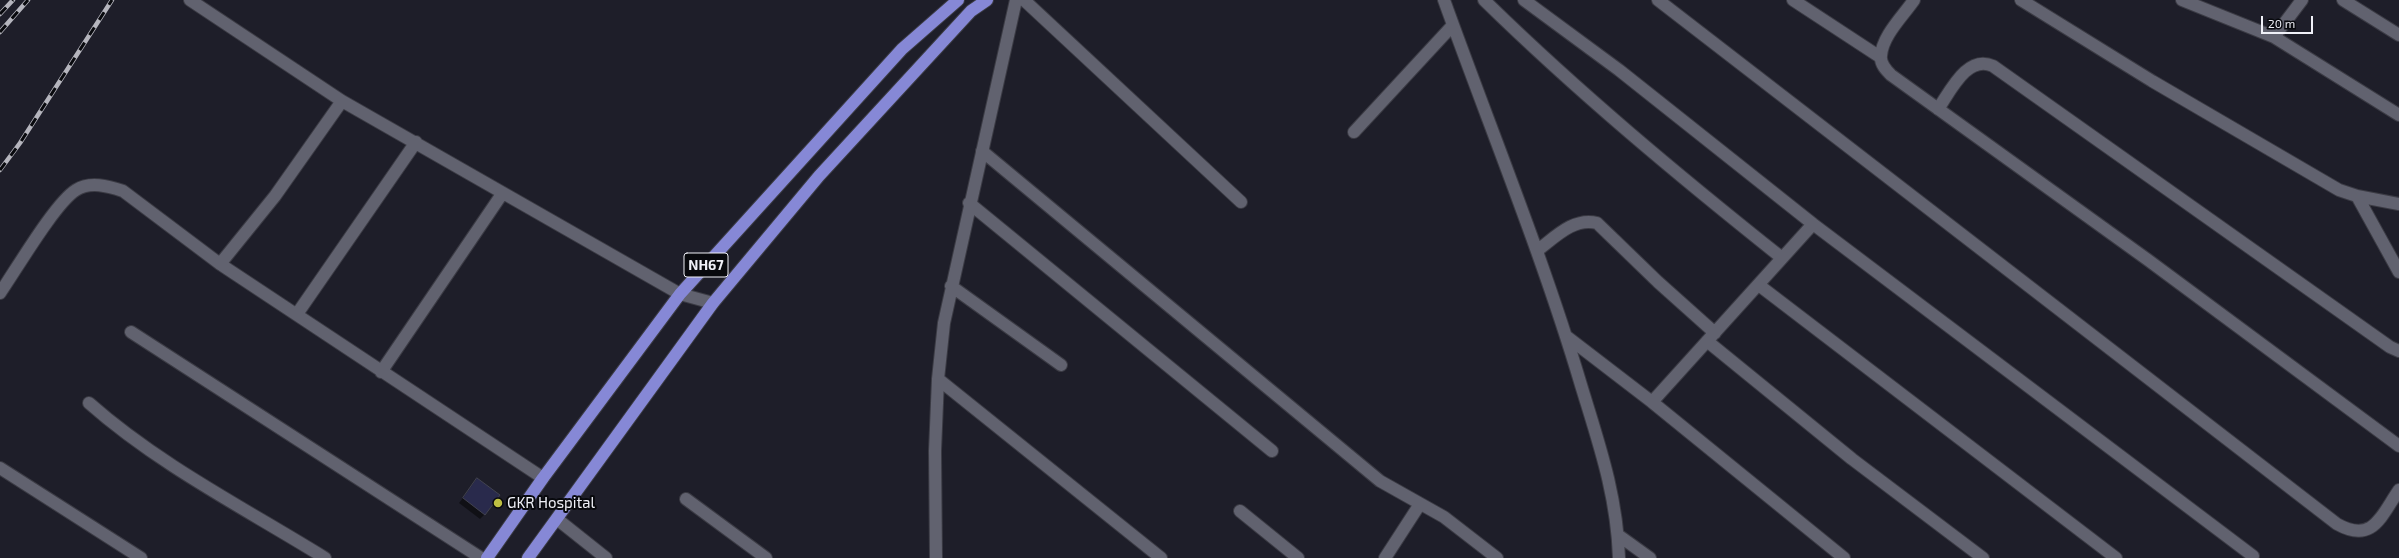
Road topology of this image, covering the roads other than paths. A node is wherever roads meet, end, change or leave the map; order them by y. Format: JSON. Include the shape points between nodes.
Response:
{"nodes":[{"id":1,"x":190,"y":0,"type":"edge"},
{"id":2,"x":958,"y":0,"type":"edge"},
{"id":3,"x":987,"y":0,"type":"edge"},
{"id":4,"x":1016,"y":0,"type":"edge"},
{"id":5,"x":1024,"y":0,"type":"edge"},
{"id":6,"x":1444,"y":0,"type":"edge"},
{"id":7,"x":1484,"y":0,"type":"edge"},
{"id":8,"x":1524,"y":0,"type":"edge"},
{"id":9,"x":1658,"y":0,"type":"edge"},
{"id":10,"x":1793,"y":0,"type":"edge"},
{"id":11,"x":1914,"y":0,"type":"edge"},
{"id":12,"x":2021,"y":0,"type":"edge"},
{"id":13,"x":2182,"y":0,"type":"edge"},
{"id":14,"x":2302,"y":0,"type":"edge"},
{"id":15,"x":2343,"y":0,"type":"edge"},
{"id":16,"x":1453,"y":25,"type":"junction"},
{"id":17,"x":2399,"y":35,"type":"edge"},
{"id":18,"x":2274,"y":37,"type":"junction"},
{"id":19,"x":1880,"y":57,"type":"junction"},
{"id":20,"x":342,"y":101,"type":"junction"},
{"id":21,"x":1938,"y":109,"type":"junction"},
{"id":22,"x":2399,"y":115,"type":"edge"},
{"id":23,"x":1354,"y":132,"type":"dead end"},
{"id":24,"x":416,"y":142,"type":"junction"},
{"id":25,"x":982,"y":151,"type":"junction"},
{"id":26,"x":502,"y":194,"type":"junction"},
{"id":27,"x":2357,"y":196,"type":"junction"},
{"id":28,"x":1241,"y":202,"type":"dead end"},
{"id":29,"x":969,"y":203,"type":"junction"},
{"id":30,"x":2399,"y":204,"type":"edge"},
{"id":31,"x":1813,"y":224,"type":"junction"},
{"id":32,"x":1538,"y":250,"type":"junction"},
{"id":33,"x":1782,"y":258,"type":"junction"},
{"id":34,"x":220,"y":264,"type":"junction"},
{"id":35,"x":2399,"y":272,"type":"edge"},
{"id":36,"x":951,"y":286,"type":"junction"},
{"id":37,"x":1760,"y":286,"type":"junction"},
{"id":38,"x":0,"y":293,"type":"edge"},
{"id":39,"x":680,"y":294,"type":"junction"},
{"id":40,"x":713,"y":303,"type":"junction"},
{"id":41,"x":297,"y":314,"type":"junction"},
{"id":42,"x":131,"y":332,"type":"dead end"},
{"id":43,"x":1566,"y":336,"type":"junction"},
{"id":44,"x":1711,"y":337,"type":"junction"},
{"id":45,"x":2399,"y":351,"type":"edge"},
{"id":46,"x":1061,"y":365,"type":"dead end"},
{"id":47,"x":381,"y":372,"type":"junction"},
{"id":48,"x":938,"y":379,"type":"junction"},
{"id":49,"x":1652,"y":402,"type":"junction"},
{"id":50,"x":89,"y":403,"type":"dead end"},
{"id":51,"x":2399,"y":446,"type":"edge"},
{"id":52,"x":1272,"y":451,"type":"dead end"},
{"id":53,"x":0,"y":468,"type":"edge"},
{"id":54,"x":543,"y":478,"type":"junction"},
{"id":55,"x":2399,"y":490,"type":"edge"},
{"id":56,"x":686,"y":499,"type":"dead end"},
{"id":57,"x":1420,"y":504,"type":"junction"},
{"id":58,"x":1240,"y":510,"type":"dead end"},
{"id":59,"x":557,"y":519,"type":"junction"},
{"id":60,"x":1618,"y":535,"type":"junction"},
{"id":61,"x":2253,"y":556,"type":"dead end"},
{"id":62,"x":142,"y":558,"type":"edge"},
{"id":63,"x":325,"y":558,"type":"edge"},
{"id":64,"x":481,"y":558,"type":"edge"},
{"id":65,"x":487,"y":558,"type":"edge"},
{"id":66,"x":528,"y":558,"type":"edge"},
{"id":67,"x":606,"y":558,"type":"edge"},
{"id":68,"x":766,"y":558,"type":"edge"},
{"id":69,"x":936,"y":558,"type":"edge"},
{"id":70,"x":1161,"y":558,"type":"edge"},
{"id":71,"x":1298,"y":558,"type":"edge"},
{"id":72,"x":1385,"y":558,"type":"edge"},
{"id":73,"x":1497,"y":558,"type":"edge"},
{"id":74,"x":1619,"y":558,"type":"edge"},
{"id":75,"x":1650,"y":558,"type":"edge"},
{"id":76,"x":1844,"y":558,"type":"edge"},
{"id":77,"x":1983,"y":558,"type":"edge"},
{"id":78,"x":2116,"y":558,"type":"edge"}],
"edges":[{"from":1,"to":20,"type":"street"},
{"from":2,"to":39,"type":"highway","number":"NH67","via":[[902,49]]},
{"from":3,"to":40,"type":"highway","number":"NH67","via":[[971,11],[819,176]]},
{"from":4,"to":25,"type":"street"},
{"from":5,"to":28,"type":"street"},
{"from":6,"to":16,"type":"street"},
{"from":7,"to":33,"type":"street","via":[[1539,54],[1666,165]]},
{"from":8,"to":31,"type":"street","via":[[1619,70]]},
{"from":9,"to":55,"type":"street","via":[[2337,524],[2354,532],[2367,530],[2377,521]]},
{"from":10,"to":19,"type":"street"},
{"from":11,"to":19,"type":"street","via":[[1888,37]]},
{"from":12,"to":27,"type":"street","via":[[2152,81],[2339,190]]},
{"from":13,"to":18,"type":"street"},
{"from":14,"to":18,"type":"street"},
{"from":15,"to":17,"type":"street"},
{"from":16,"to":23,"type":"street"},
{"from":16,"to":32,"type":"street"},
{"from":18,"to":22,"type":"street"},
{"from":19,"to":21,"type":"street","via":[[1883,66],[1891,75]]},
{"from":20,"to":24,"type":"street"},
{"from":20,"to":34,"type":"street","via":[[266,208]]},
{"from":21,"to":45,"type":"street","via":[[1967,69],[1982,63],[1993,66],[2390,348]]},
{"from":21,"to":51,"type":"street","via":[[2148,260]]},
{"from":24,"to":26,"type":"street"},
{"from":24,"to":41,"type":"street"},
{"from":25,"to":29,"type":"street"},
{"from":25,"to":57,"type":"street","via":[[1380,481]]},
{"from":26,"to":39,"type":"street"},
{"from":26,"to":47,"type":"street"},
{"from":27,"to":30,"type":"street"},
{"from":27,"to":35,"type":"street"},
{"from":29,"to":36,"type":"street"},
{"from":29,"to":52,"type":"street"},
{"from":31,"to":33,"type":"street"},
{"from":31,"to":61,"type":"street"},
{"from":32,"to":43,"type":"street"},
{"from":32,"to":44,"type":"street","via":[[1578,223],[1597,223]]},
{"from":33,"to":37,"type":"street"},
{"from":34,"to":38,"type":"street","via":[[123,192],[109,186],[94,185],[76,190],[62,203]]},
{"from":34,"to":41,"type":"street"},
{"from":36,"to":46,"type":"street"},
{"from":36,"to":48,"type":"street"},
{"from":37,"to":44,"type":"street"},
{"from":37,"to":78,"type":"street"},
{"from":39,"to":40,"type":"street"},
{"from":39,"to":54,"type":"highway","number":"NH67"},
{"from":40,"to":59,"type":"highway","number":"NH67"},
{"from":41,"to":47,"type":"street"},
{"from":42,"to":64,"type":"street"},
{"from":43,"to":49,"type":"street"},
{"from":43,"to":60,"type":"street","via":[[1612,489]]},
{"from":44,"to":49,"type":"street"},
{"from":44,"to":77,"type":"street","via":[[1852,459]]},
{"from":47,"to":54,"type":"street"},
{"from":48,"to":69,"type":"street","via":[[935,451]]},
{"from":48,"to":70,"type":"street"},
{"from":49,"to":76,"type":"street"},
{"from":50,"to":63,"type":"street","via":[[114,425],[154,453]]},
{"from":53,"to":62,"type":"street"},
{"from":54,"to":65,"type":"highway","number":"NH67"},
{"from":56,"to":68,"type":"street"},
{"from":57,"to":72,"type":"street"},
{"from":57,"to":73,"type":"street","via":[[1444,517]]},
{"from":58,"to":71,"type":"street"},
{"from":59,"to":66,"type":"highway","number":"NH67"},
{"from":59,"to":67,"type":"street"},
{"from":60,"to":74,"type":"street"},
{"from":60,"to":75,"type":"street"}]}
